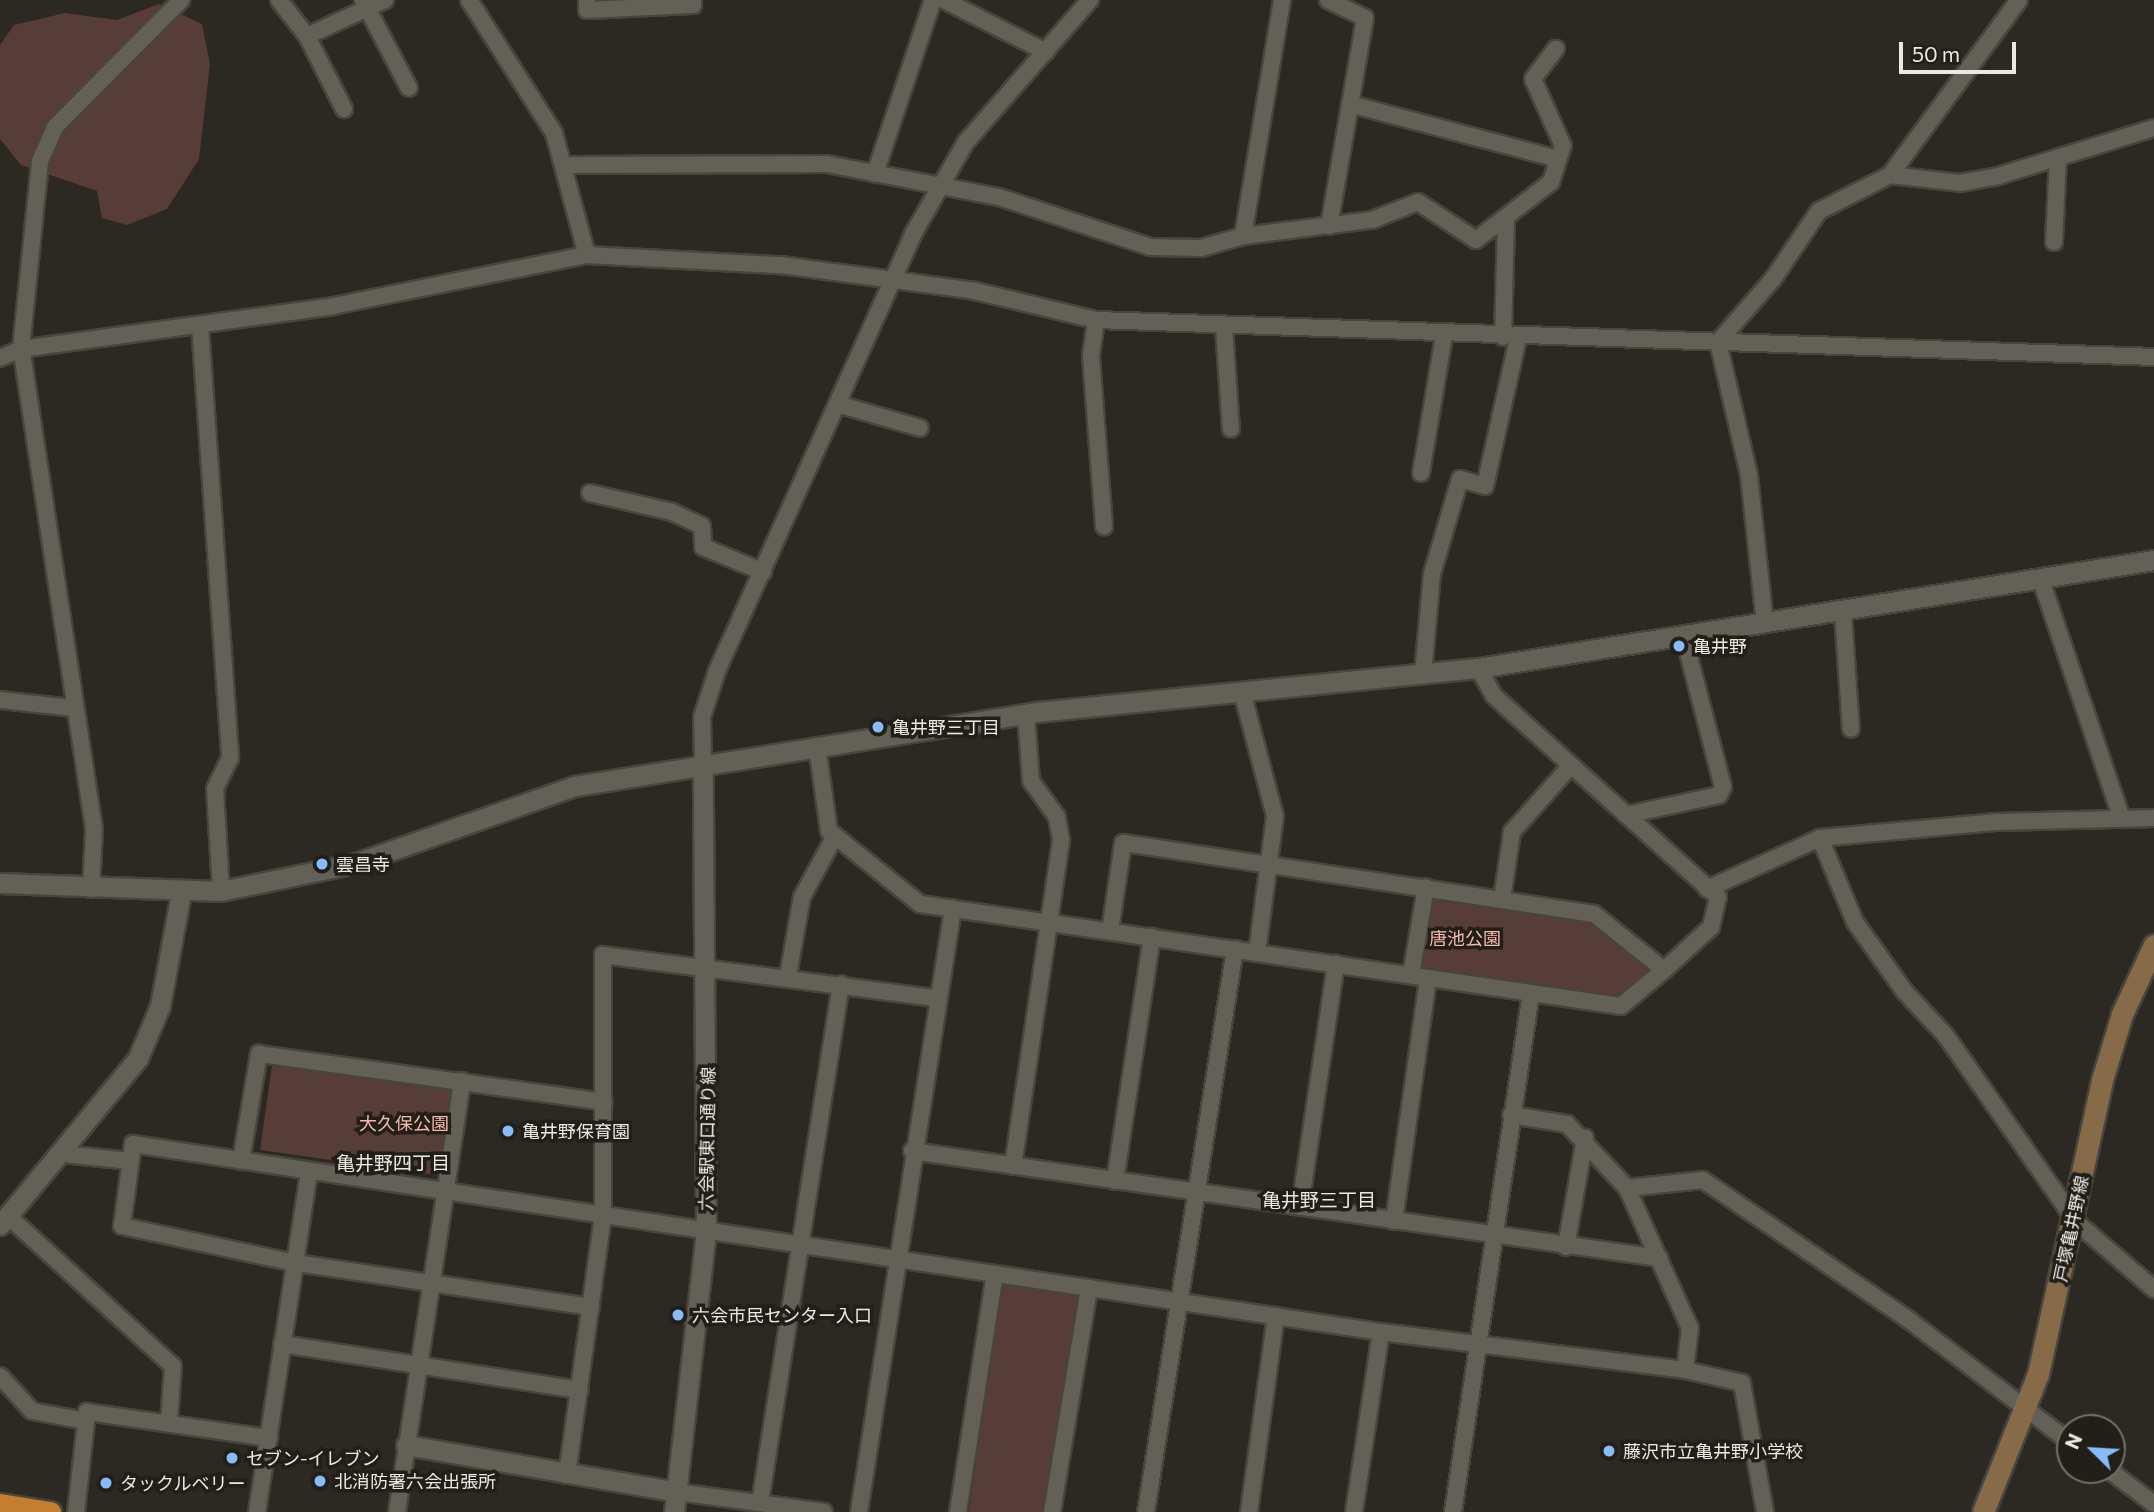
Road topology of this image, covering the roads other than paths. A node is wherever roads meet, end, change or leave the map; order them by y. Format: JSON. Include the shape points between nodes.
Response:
{"nodes":[{"id":1,"x":181,"y":0,"type":"edge"},
{"id":2,"x":279,"y":0,"type":"edge"},
{"id":3,"x":385,"y":0,"type":"edge"},
{"id":4,"x":469,"y":0,"type":"edge"},
{"id":5,"x":587,"y":0,"type":"edge"},
{"id":6,"x":693,"y":0,"type":"edge"},
{"id":7,"x":933,"y":0,"type":"edge"},
{"id":8,"x":944,"y":0,"type":"edge"},
{"id":9,"x":1090,"y":0,"type":"edge"},
{"id":10,"x":1282,"y":0,"type":"edge"},
{"id":11,"x":1328,"y":0,"type":"edge"},
{"id":12,"x":2019,"y":0,"type":"edge"},
{"id":13,"x":365,"y":4,"type":"edge"},
{"id":14,"x":307,"y":36,"type":"junction"},
{"id":15,"x":1556,"y":49,"type":"dead end"},
{"id":16,"x":1046,"y":52,"type":"junction"},
{"id":17,"x":409,"y":88,"type":"dead end"},
{"id":18,"x":1350,"y":104,"type":"junction"},
{"id":19,"x":344,"y":109,"type":"dead end"},
{"id":20,"x":2154,"y":128,"type":"edge"},
{"id":21,"x":2058,"y":158,"type":"junction"},
{"id":22,"x":1558,"y":159,"type":"junction"},
{"id":23,"x":566,"y":166,"type":"junction"},
{"id":24,"x":875,"y":174,"type":"junction"},
{"id":25,"x":1890,"y":175,"type":"junction"},
{"id":26,"x":939,"y":185,"type":"junction"},
{"id":27,"x":1506,"y":221,"type":"junction"},
{"id":28,"x":1329,"y":226,"type":"junction"},
{"id":29,"x":1243,"y":236,"type":"junction"},
{"id":30,"x":2054,"y":242,"type":"dead end"},
{"id":31,"x":587,"y":255,"type":"junction"},
{"id":32,"x":891,"y":283,"type":"junction"},
{"id":33,"x":1096,"y":320,"type":"junction"},
{"id":34,"x":200,"y":325,"type":"junction"},
{"id":35,"x":1224,"y":327,"type":"junction"},
{"id":36,"x":1444,"y":335,"type":"junction"},
{"id":37,"x":1511,"y":337,"type":"junction"},
{"id":38,"x":1718,"y":342,"type":"junction"},
{"id":39,"x":21,"y":349,"type":"junction"},
{"id":40,"x":2154,"y":357,"type":"edge"},
{"id":41,"x":0,"y":358,"type":"edge"},
{"id":42,"x":841,"y":405,"type":"junction"},
{"id":43,"x":920,"y":428,"type":"dead end"},
{"id":44,"x":1231,"y":429,"type":"dead end"},
{"id":45,"x":1421,"y":472,"type":"dead end"},
{"id":46,"x":590,"y":493,"type":"dead end"},
{"id":47,"x":1104,"y":527,"type":"dead end"},
{"id":48,"x":2154,"y":561,"type":"edge"},
{"id":49,"x":763,"y":572,"type":"junction"},
{"id":50,"x":2042,"y":583,"type":"junction"},
{"id":51,"x":1843,"y":613,"type":"junction"},
{"id":52,"x":1765,"y":623,"type":"junction"},
{"id":53,"x":1684,"y":637,"type":"junction"},
{"id":54,"x":1478,"y":668,"type":"junction"},
{"id":55,"x":1423,"y":674,"type":"junction"},
{"id":56,"x":1242,"y":692,"type":"junction"},
{"id":57,"x":0,"y":700,"type":"edge"},
{"id":58,"x":73,"y":708,"type":"junction"},
{"id":59,"x":1026,"y":713,"type":"junction"},
{"id":60,"x":1851,"y":729,"type":"dead end"},
{"id":61,"x":817,"y":746,"type":"junction"},
{"id":62,"x":703,"y":764,"type":"junction"},
{"id":63,"x":1571,"y":765,"type":"junction"},
{"id":64,"x":1626,"y":816,"type":"junction"},
{"id":65,"x":2154,"y":818,"type":"edge"},
{"id":66,"x":2122,"y":819,"type":"junction"},
{"id":67,"x":835,"y":836,"type":"junction"},
{"id":68,"x":1820,"y":838,"type":"junction"},
{"id":69,"x":1270,"y":864,"type":"junction"},
{"id":70,"x":0,"y":883,"type":"edge"},
{"id":71,"x":1426,"y":887,"type":"junction"},
{"id":72,"x":91,"y":889,"type":"junction"},
{"id":73,"x":1707,"y":889,"type":"junction"},
{"id":74,"x":221,"y":891,"type":"junction"},
{"id":75,"x":181,"y":893,"type":"junction"},
{"id":76,"x":1502,"y":899,"type":"junction"},
{"id":77,"x":953,"y":908,"type":"junction"},
{"id":78,"x":1049,"y":922,"type":"junction"},
{"id":79,"x":1110,"y":931,"type":"junction"},
{"id":80,"x":1152,"y":937,"type":"junction"},
{"id":81,"x":2154,"y":945,"type":"edge"},
{"id":82,"x":1235,"y":949,"type":"junction"},
{"id":83,"x":1257,"y":953,"type":"junction"},
{"id":84,"x":709,"y":964,"type":"junction"},
{"id":85,"x":1336,"y":964,"type":"junction"},
{"id":86,"x":1664,"y":971,"type":"junction"},
{"id":87,"x":1412,"y":975,"type":"junction"},
{"id":88,"x":788,"y":976,"type":"junction"},
{"id":89,"x":1428,"y":978,"type":"junction"},
{"id":90,"x":841,"y":984,"type":"junction"},
{"id":91,"x":1531,"y":993,"type":"junction"},
{"id":92,"x":935,"y":998,"type":"junction"},
{"id":93,"x":462,"y":1082,"type":"junction"},
{"id":94,"x":604,"y":1102,"type":"junction"},
{"id":95,"x":1511,"y":1115,"type":"junction"},
{"id":96,"x":1585,"y":1138,"type":"junction"},
{"id":97,"x":912,"y":1151,"type":"junction"},
{"id":98,"x":63,"y":1154,"type":"junction"},
{"id":99,"x":131,"y":1161,"type":"junction"},
{"id":100,"x":241,"y":1161,"type":"junction"},
{"id":101,"x":1013,"y":1166,"type":"junction"},
{"id":102,"x":309,"y":1172,"type":"junction"},
{"id":103,"x":1115,"y":1181,"type":"junction"},
{"id":104,"x":1627,"y":1188,"type":"junction"},
{"id":105,"x":447,"y":1192,"type":"junction"},
{"id":106,"x":1197,"y":1192,"type":"junction"},
{"id":107,"x":1300,"y":1208,"type":"junction"},
{"id":108,"x":603,"y":1214,"type":"junction"},
{"id":109,"x":4,"y":1221,"type":"edge"},
{"id":110,"x":1394,"y":1222,"type":"junction"},
{"id":111,"x":2076,"y":1222,"type":"junction"},
{"id":112,"x":706,"y":1230,"type":"junction"},
{"id":113,"x":1496,"y":1236,"type":"junction"},
{"id":114,"x":799,"y":1244,"type":"junction"},
{"id":115,"x":1566,"y":1247,"type":"junction"},
{"id":116,"x":1659,"y":1258,"type":"junction"},
{"id":117,"x":897,"y":1259,"type":"junction"},
{"id":118,"x":295,"y":1263,"type":"junction"},
{"id":119,"x":995,"y":1274,"type":"junction"},
{"id":120,"x":433,"y":1282,"type":"junction"},
{"id":121,"x":1088,"y":1288,"type":"junction"},
{"id":122,"x":2154,"y":1289,"type":"edge"},
{"id":123,"x":1180,"y":1302,"type":"junction"},
{"id":124,"x":591,"y":1307,"type":"junction"},
{"id":125,"x":1276,"y":1316,"type":"junction"},
{"id":126,"x":1381,"y":1332,"type":"junction"},
{"id":127,"x":1479,"y":1340,"type":"junction"},
{"id":128,"x":282,"y":1344,"type":"junction"},
{"id":129,"x":419,"y":1366,"type":"junction"},
{"id":130,"x":1685,"y":1370,"type":"junction"},
{"id":131,"x":0,"y":1376,"type":"edge"},
{"id":132,"x":579,"y":1390,"type":"junction"},
{"id":133,"x":2025,"y":1407,"type":"junction"},
{"id":134,"x":86,"y":1421,"type":"junction"},
{"id":135,"x":169,"y":1422,"type":"junction"},
{"id":136,"x":2056,"y":1431,"type":"edge"},
{"id":137,"x":269,"y":1438,"type":"junction"},
{"id":138,"x":406,"y":1445,"type":"junction"},
{"id":139,"x":567,"y":1475,"type":"junction"},
{"id":140,"x":2126,"y":1483,"type":"edge"},
{"id":141,"x":677,"y":1492,"type":"junction"},
{"id":142,"x":760,"y":1503,"type":"junction"},
{"id":143,"x":0,"y":1504,"type":"edge"},
{"id":144,"x":2154,"y":1504,"type":"edge"},
{"id":145,"x":36,"y":1511,"type":"edge"},
{"id":146,"x":76,"y":1512,"type":"edge"},
{"id":147,"x":257,"y":1512,"type":"edge"},
{"id":148,"x":397,"y":1512,"type":"edge"},
{"id":149,"x":674,"y":1512,"type":"edge"},
{"id":150,"x":824,"y":1512,"type":"edge"},
{"id":151,"x":859,"y":1512,"type":"edge"},
{"id":152,"x":958,"y":1512,"type":"edge"},
{"id":153,"x":1052,"y":1512,"type":"edge"},
{"id":154,"x":1146,"y":1512,"type":"edge"},
{"id":155,"x":1249,"y":1512,"type":"edge"},
{"id":156,"x":1354,"y":1512,"type":"edge"},
{"id":157,"x":1453,"y":1512,"type":"edge"},
{"id":158,"x":1765,"y":1512,"type":"edge"},
{"id":159,"x":1983,"y":1512,"type":"edge"}],
"edges":[{"from":1,"to":39,"type":"street","via":[[55,127],[40,161]]},
{"from":2,"to":14,"type":"street"},
{"from":3,"to":13,"type":"street"},
{"from":4,"to":23,"type":"street","via":[[554,133]]},
{"from":5,"to":6,"type":"street","via":[[587,10],[693,5]]},
{"from":7,"to":24,"type":"street"},
{"from":8,"to":16,"type":"street"},
{"from":9,"to":16,"type":"street"},
{"from":10,"to":29,"type":"street"},
{"from":11,"to":18,"type":"street","via":[[1365,18]]},
{"from":12,"to":25,"type":"street"},
{"from":13,"to":14,"type":"street"},
{"from":13,"to":17,"type":"street"},
{"from":14,"to":19,"type":"street"},
{"from":15,"to":22,"type":"street","via":[[1533,79],[1563,146]]},
{"from":16,"to":26,"type":"street","via":[[966,142]]},
{"from":18,"to":22,"type":"street"},
{"from":18,"to":28,"type":"street"},
{"from":20,"to":21,"type":"street"},
{"from":21,"to":25,"type":"street","via":[[1960,183]]},
{"from":21,"to":30,"type":"street"},
{"from":22,"to":27,"type":"street","via":[[1551,182]]},
{"from":23,"to":24,"type":"street","via":[[827,164]]},
{"from":23,"to":31,"type":"street"},
{"from":24,"to":26,"type":"street"},
{"from":25,"to":38,"type":"street","via":[[1819,211],[1773,279]]},
{"from":26,"to":29,"type":"street","via":[[999,197],[1150,247],[1201,248]]},
{"from":26,"to":32,"type":"street"},
{"from":27,"to":28,"type":"street","via":[[1476,240],[1418,202],[1372,220]]},
{"from":27,"to":37,"type":"street"},
{"from":28,"to":29,"type":"street"},
{"from":31,"to":32,"type":"street","via":[[781,265]]},
{"from":31,"to":34,"type":"street","via":[[360,302]]},
{"from":32,"to":33,"type":"street","via":[[975,291]]},
{"from":32,"to":42,"type":"street"},
{"from":33,"to":35,"type":"street"},
{"from":33,"to":47,"type":"street","via":[[1091,356]]},
{"from":34,"to":39,"type":"street"},
{"from":34,"to":74,"type":"street","via":[[230,758],[215,789]]},
{"from":35,"to":36,"type":"street"},
{"from":35,"to":44,"type":"street"},
{"from":36,"to":37,"type":"street"},
{"from":36,"to":45,"type":"street"},
{"from":37,"to":38,"type":"street"},
{"from":37,"to":55,"type":"street","via":[[1485,486],[1460,479],[1432,574]]},
{"from":38,"to":40,"type":"street"},
{"from":38,"to":52,"type":"street","via":[[1749,475]]},
{"from":39,"to":41,"type":"street"},
{"from":39,"to":58,"type":"street"},
{"from":42,"to":43,"type":"street"},
{"from":42,"to":49,"type":"street"},
{"from":46,"to":49,"type":"street","via":[[672,512],[702,526],[703,547]]},
{"from":48,"to":50,"type":"street"},
{"from":49,"to":62,"type":"street","via":[[702,717]]},
{"from":50,"to":51,"type":"street"},
{"from":50,"to":66,"type":"street"},
{"from":51,"to":52,"type":"street"},
{"from":51,"to":60,"type":"street"},
{"from":52,"to":53,"type":"street"},
{"from":53,"to":54,"type":"street"},
{"from":53,"to":64,"type":"street","via":[[1723,787],[1719,796]]},
{"from":54,"to":55,"type":"street"},
{"from":54,"to":63,"type":"street","via":[[1494,696]]},
{"from":55,"to":56,"type":"street"},
{"from":56,"to":59,"type":"street"},
{"from":56,"to":69,"type":"street","via":[[1275,816]]},
{"from":57,"to":58,"type":"street"},
{"from":58,"to":72,"type":"street","via":[[94,829]]},
{"from":59,"to":61,"type":"street"},
{"from":59,"to":78,"type":"street","via":[[1031,781],[1061,828]]},
{"from":61,"to":62,"type":"street"},
{"from":61,"to":67,"type":"street","via":[[829,831]]},
{"from":62,"to":74,"type":"street","via":[[562,789],[356,863]]},
{"from":62,"to":84,"type":"street","name":"六会駅東口通り線"},
{"from":63,"to":64,"type":"street"},
{"from":63,"to":76,"type":"street","via":[[1512,832]]},
{"from":64,"to":73,"type":"street"},
{"from":65,"to":66,"type":"street"},
{"from":66,"to":68,"type":"street"},
{"from":67,"to":77,"type":"street","via":[[920,904]]},
{"from":67,"to":88,"type":"street","via":[[802,897]]},
{"from":68,"to":73,"type":"street"},
{"from":68,"to":111,"type":"street","via":[[1856,922],[1946,1037]]},
{"from":69,"to":71,"type":"street"},
{"from":69,"to":79,"type":"street","via":[[1123,843]]},
{"from":69,"to":83,"type":"street"},
{"from":70,"to":72,"type":"street"},
{"from":71,"to":76,"type":"street"},
{"from":71,"to":87,"type":"street"},
{"from":72,"to":75,"type":"street"},
{"from":73,"to":86,"type":"street","via":[[1720,907],[1711,927]]},
{"from":74,"to":75,"type":"street"},
{"from":75,"to":98,"type":"street","via":[[150,1035],[125,1079]]},
{"from":76,"to":86,"type":"street","via":[[1594,914]]},
{"from":77,"to":78,"type":"street"},
{"from":77,"to":92,"type":"street"},
{"from":78,"to":79,"type":"street"},
{"from":78,"to":101,"type":"street"},
{"from":79,"to":80,"type":"street"},
{"from":80,"to":82,"type":"street"},
{"from":80,"to":103,"type":"street"},
{"from":81,"to":111,"type":"main road","name":"戸塚亀井野線","via":[[2122,1014],[2102,1080]]},
{"from":82,"to":83,"type":"street"},
{"from":82,"to":106,"type":"street"},
{"from":83,"to":85,"type":"street"},
{"from":84,"to":88,"type":"street"},
{"from":84,"to":94,"type":"street","via":[[603,955]]},
{"from":84,"to":112,"type":"street","name":"六会駅東口通り線"},
{"from":85,"to":87,"type":"street"},
{"from":85,"to":107,"type":"street"},
{"from":86,"to":91,"type":"street","via":[[1622,1006]]},
{"from":87,"to":89,"type":"street"},
{"from":88,"to":90,"type":"street"},
{"from":89,"to":91,"type":"street"},
{"from":89,"to":110,"type":"street"},
{"from":90,"to":92,"type":"street"},
{"from":90,"to":114,"type":"street"},
{"from":91,"to":95,"type":"street"},
{"from":92,"to":97,"type":"street"},
{"from":93,"to":94,"type":"street"},
{"from":93,"to":100,"type":"street","via":[[259,1054]]},
{"from":93,"to":105,"type":"street"},
{"from":94,"to":108,"type":"street"},
{"from":95,"to":96,"type":"street","via":[[1567,1124]]},
{"from":95,"to":113,"type":"street"},
{"from":96,"to":104,"type":"street"},
{"from":96,"to":115,"type":"street"},
{"from":97,"to":101,"type":"street"},
{"from":97,"to":117,"type":"street"},
{"from":98,"to":99,"type":"street"},
{"from":98,"to":109,"type":"street"},
{"from":99,"to":100,"type":"street","via":[[133,1144]]},
{"from":99,"to":118,"type":"street","via":[[122,1226]]},
{"from":100,"to":102,"type":"street"},
{"from":101,"to":103,"type":"street"},
{"from":102,"to":105,"type":"street"},
{"from":102,"to":118,"type":"street"},
{"from":103,"to":106,"type":"street"},
{"from":104,"to":116,"type":"street"},
{"from":104,"to":133,"type":"street","via":[[1703,1180]]},
{"from":105,"to":108,"type":"street"},
{"from":105,"to":120,"type":"street"},
{"from":106,"to":107,"type":"street"},
{"from":106,"to":123,"type":"street"},
{"from":107,"to":110,"type":"street"},
{"from":108,"to":112,"type":"street"},
{"from":108,"to":124,"type":"street"},
{"from":109,"to":135,"type":"street","via":[[173,1366]]},
{"from":110,"to":113,"type":"street"},
{"from":111,"to":122,"type":"street"},
{"from":111,"to":133,"type":"main road","name":"戸塚亀井野線"},
{"from":112,"to":114,"type":"street"},
{"from":112,"to":141,"type":"street","name":"六会駅東口通り線"},
{"from":113,"to":115,"type":"street"},
{"from":113,"to":127,"type":"street"},
{"from":114,"to":117,"type":"street"},
{"from":114,"to":142,"type":"street"},
{"from":115,"to":116,"type":"street"},
{"from":116,"to":130,"type":"street","via":[[1690,1328]]},
{"from":117,"to":119,"type":"street"},
{"from":117,"to":151,"type":"street"},
{"from":118,"to":120,"type":"street"},
{"from":118,"to":128,"type":"street"},
{"from":119,"to":121,"type":"street"},
{"from":119,"to":152,"type":"street"},
{"from":120,"to":124,"type":"street"},
{"from":120,"to":129,"type":"street"},
{"from":121,"to":123,"type":"street"},
{"from":121,"to":153,"type":"street"},
{"from":123,"to":125,"type":"street"},
{"from":123,"to":154,"type":"street"},
{"from":124,"to":132,"type":"street"},
{"from":125,"to":126,"type":"street"},
{"from":125,"to":155,"type":"street"},
{"from":126,"to":127,"type":"street"},
{"from":126,"to":156,"type":"street"},
{"from":127,"to":130,"type":"street"},
{"from":127,"to":157,"type":"street"},
{"from":128,"to":129,"type":"street"},
{"from":128,"to":137,"type":"street"},
{"from":129,"to":132,"type":"street"},
{"from":129,"to":138,"type":"street"},
{"from":130,"to":158,"type":"street","via":[[1742,1383]]},
{"from":131,"to":134,"type":"street","via":[[32,1411]]},
{"from":132,"to":139,"type":"street"},
{"from":133,"to":136,"type":"street"},
{"from":133,"to":159,"type":"main road","name":"戸塚亀井野線"},
{"from":134,"to":135,"type":"street","via":[[87,1412]]},
{"from":134,"to":146,"type":"street"},
{"from":135,"to":137,"type":"street"},
{"from":137,"to":147,"type":"street"},
{"from":138,"to":139,"type":"street"},
{"from":138,"to":148,"type":"street"},
{"from":139,"to":141,"type":"street"},
{"from":140,"to":144,"type":"street"},
{"from":141,"to":142,"type":"street"},
{"from":141,"to":149,"type":"street","name":"六会駅東口通り線"},
{"from":142,"to":150,"type":"street"},
{"from":143,"to":145,"type":"highway"}]}
